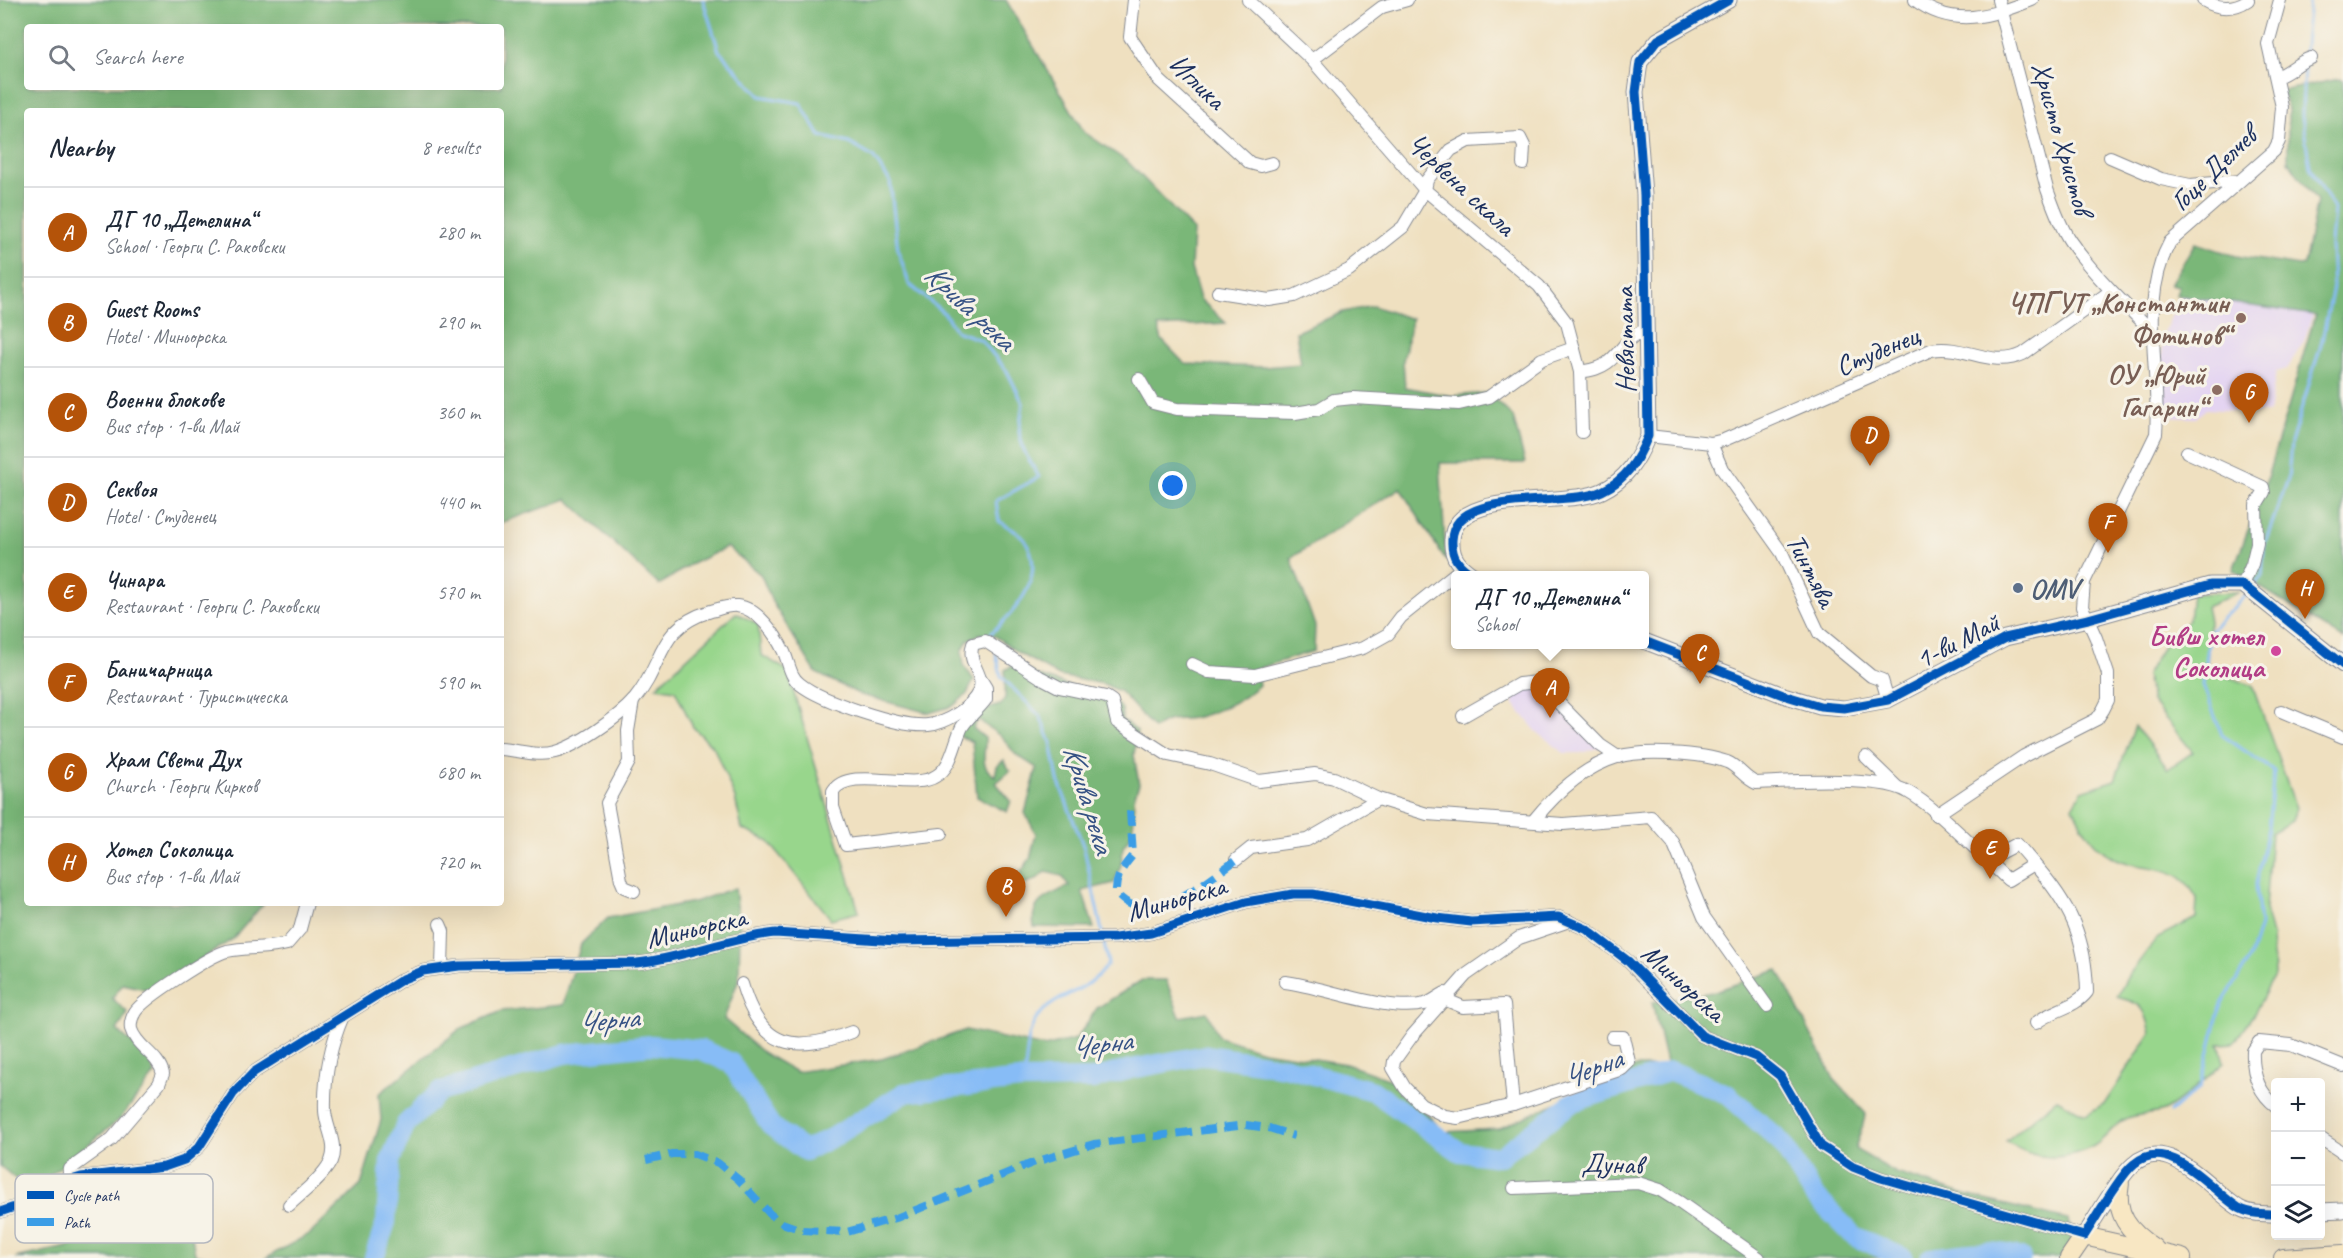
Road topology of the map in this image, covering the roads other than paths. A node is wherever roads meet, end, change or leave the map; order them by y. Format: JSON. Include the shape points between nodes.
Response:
{"nodes":[{"id":1,"x":1134,"y":0,"type":"edge"},
{"id":2,"x":1248,"y":0,"type":"edge"},
{"id":3,"x":1407,"y":0,"type":"edge"},
{"id":4,"x":1729,"y":0,"type":"edge"},
{"id":5,"x":1915,"y":0,"type":"edge"},
{"id":6,"x":2032,"y":0,"type":"edge"},
{"id":7,"x":2203,"y":0,"type":"edge"},
{"id":8,"x":2248,"y":0,"type":"edge"},
{"id":9,"x":2280,"y":0,"type":"edge"},
{"id":10,"x":1379,"y":3,"type":"edge"},
{"id":11,"x":2000,"y":6,"type":"edge"},
{"id":12,"x":2311,"y":58,"type":"dead end"},
{"id":13,"x":1312,"y":60,"type":"junction"},
{"id":14,"x":2276,"y":76,"type":"junction"},
{"id":15,"x":2110,"y":157,"type":"dead end"},
{"id":16,"x":1272,"y":163,"type":"dead end"},
{"id":17,"x":1523,"y":164,"type":"dead end"},
{"id":18,"x":2239,"y":181,"type":"junction"},
{"id":19,"x":1425,"y":190,"type":"junction"},
{"id":20,"x":2111,"y":291,"type":"junction"},
{"id":21,"x":1218,"y":292,"type":"dead end"},
{"id":22,"x":1647,"y":330,"type":"junction"},
{"id":23,"x":2152,"y":331,"type":"junction"},
{"id":24,"x":1574,"y":348,"type":"junction"},
{"id":25,"x":1580,"y":372,"type":"junction"},
{"id":26,"x":1139,"y":379,"type":"dead end"},
{"id":27,"x":1582,"y":432,"type":"dead end"},
{"id":28,"x":1648,"y":436,"type":"junction"},
{"id":29,"x":1711,"y":443,"type":"junction"},
{"id":30,"x":2187,"y":452,"type":"dead end"},
{"id":31,"x":1467,"y":571,"type":"edge"},
{"id":32,"x":1451,"y":583,"type":"edge"},
{"id":33,"x":2248,"y":588,"type":"junction"},
{"id":34,"x":2088,"y":619,"type":"junction"},
{"id":35,"x":1649,"y":643,"type":"edge"},
{"id":36,"x":1192,"y":664,"type":"dead end"},
{"id":37,"x":2343,"y":665,"type":"edge"},
{"id":38,"x":980,"y":679,"type":"junction"},
{"id":39,"x":634,"y":700,"type":"junction"},
{"id":40,"x":1888,"y":700,"type":"junction"},
{"id":41,"x":2281,"y":711,"type":"dead end"},
{"id":42,"x":1463,"y":716,"type":"dead end"},
{"id":43,"x":2343,"y":737,"type":"edge"},
{"id":44,"x":504,"y":749,"type":"edge"},
{"id":45,"x":1618,"y":756,"type":"junction"},
{"id":46,"x":1866,"y":757,"type":"dead end"},
{"id":47,"x":1896,"y":786,"type":"junction"},
{"id":48,"x":1378,"y":799,"type":"junction"},
{"id":49,"x":1936,"y":815,"type":"junction"},
{"id":50,"x":1534,"y":820,"type":"junction"},
{"id":51,"x":941,"y":834,"type":"dead end"},
{"id":52,"x":1236,"y":860,"type":"dead end"},
{"id":53,"x":1989,"y":861,"type":"junction"},
{"id":54,"x":2034,"y":864,"type":"junction"},
{"id":55,"x":634,"y":891,"type":"dead end"},
{"id":56,"x":306,"y":906,"type":"edge"},
{"id":57,"x":1569,"y":921,"type":"junction"},
{"id":58,"x":440,"y":924,"type":"dead end"},
{"id":59,"x":442,"y":968,"type":"junction"},
{"id":60,"x":1286,"y":982,"type":"dead end"},
{"id":61,"x":742,"y":984,"type":"dead end"},
{"id":62,"x":1454,"y":988,"type":"junction"},
{"id":63,"x":1444,"y":999,"type":"junction"},
{"id":64,"x":1767,"y":1005,"type":"dead end"},
{"id":65,"x":343,"y":1016,"type":"junction"},
{"id":66,"x":2036,"y":1023,"type":"dead end"},
{"id":67,"x":852,"y":1032,"type":"dead end"},
{"id":68,"x":1612,"y":1037,"type":"dead end"},
{"id":69,"x":2343,"y":1066,"type":"edge"},
{"id":70,"x":2271,"y":1101,"type":"edge"},
{"id":71,"x":1513,"y":1105,"type":"junction"},
{"id":72,"x":2325,"y":1141,"type":"edge"},
{"id":73,"x":2343,"y":1153,"type":"edge"},
{"id":74,"x":69,"y":1174,"type":"edge"},
{"id":75,"x":106,"y":1174,"type":"edge"},
{"id":76,"x":2120,"y":1184,"type":"junction"},
{"id":77,"x":1514,"y":1188,"type":"dead end"},
{"id":78,"x":289,"y":1205,"type":"dead end"},
{"id":79,"x":15,"y":1207,"type":"edge"},
{"id":80,"x":2343,"y":1210,"type":"edge"},
{"id":81,"x":2325,"y":1211,"type":"edge"},
{"id":82,"x":0,"y":1212,"type":"edge"},
{"id":83,"x":2271,"y":1214,"type":"edge"},
{"id":84,"x":2084,"y":1236,"type":"junction"},
{"id":85,"x":2163,"y":1254,"type":"junction"},
{"id":86,"x":2343,"y":1254,"type":"edge"},
{"id":87,"x":1759,"y":1258,"type":"edge"},
{"id":88,"x":2069,"y":1258,"type":"edge"},
{"id":89,"x":2182,"y":1258,"type":"edge"},
{"id":90,"x":2283,"y":1258,"type":"edge"}],
"edges":[{"from":1,"to":16,"type":"street","name":"Иглика","via":[[1130,37],[1159,80],[1250,163]]},
{"from":2,"to":13,"type":"street","name":"Червена скала"},
{"from":3,"to":10,"type":"street"},
{"from":4,"to":22,"type":"street","name":"Невястата","via":[[1658,40],[1640,62],[1636,92],[1644,195]]},
{"from":5,"to":11,"type":"street","via":[[1931,11],[1961,19],[1978,18]]},
{"from":6,"to":11,"type":"street"},
{"from":7,"to":8,"type":"street","via":[[2224,8]]},
{"from":9,"to":14,"type":"street","name":"Гоце Делчев","via":[[2268,44]]},
{"from":10,"to":13,"type":"street"},
{"from":11,"to":20,"type":"street","name":"Христо Христов","via":[[2047,189],[2069,240]]},
{"from":12,"to":14,"type":"street"},
{"from":13,"to":19,"type":"street","name":"Червена скала"},
{"from":14,"to":18,"type":"street","name":"Гоце Делчев","via":[[2282,107],[2279,141],[2274,151]]},
{"from":15,"to":18,"type":"street","via":[[2161,179],[2190,185]]},
{"from":17,"to":19,"type":"street","via":[[1524,146],[1520,138],[1468,141],[1451,150],[1427,180]]},
{"from":18,"to":23,"type":"street","name":"Гоце Делчев","via":[[2170,242],[2160,260]]},
{"from":19,"to":21,"type":"street","via":[[1403,227],[1349,270],[1294,296],[1269,300]]},
{"from":19,"to":24,"type":"street","name":"Червена скала","via":[[1539,286],[1567,323]]},
{"from":20,"to":23,"type":"street","name":"Христо Христов"},
{"from":20,"to":29,"type":"street","name":"Студенец","via":[[2011,360],[1999,361],[1946,348],[1931,350]]},
{"from":22,"to":25,"type":"street","via":[[1631,338],[1608,363]]},
{"from":22,"to":28,"type":"street","name":"Невястата"},
{"from":23,"to":34,"type":"street","name":"Гоце Делчев","via":[[2156,434],[2084,582],[2082,607]]},
{"from":24,"to":25,"type":"street","name":"Червена скала"},
{"from":24,"to":26,"type":"street","via":[[1542,359],[1489,398],[1459,404],[1353,398],[1295,413],[1177,409],[1153,403]]},
{"from":25,"to":27,"type":"street","name":"Червена скала"},
{"from":28,"to":29,"type":"street","name":"Студенец"},
{"from":28,"to":31,"type":"street","name":"Невястата","via":[[1637,462],[1601,492],[1575,499],[1503,503],[1476,508],[1460,516],[1454,526],[1452,549],[1455,560]]},
{"from":29,"to":40,"type":"street","name":"Тинтява","via":[[1722,469],[1786,560],[1819,633],[1870,676],[1882,680]]},
{"from":30,"to":33,"type":"street","via":[[2264,489],[2256,505],[2257,543]]},
{"from":32,"to":36,"type":"street","via":[[1363,648],[1255,675],[1209,672]]},
{"from":33,"to":34,"type":"street","name":"1-ви Май","via":[[2210,585]]},
{"from":33,"to":37,"type":"street"},
{"from":34,"to":40,"type":"street","name":"1-ви Май","via":[[2005,638]]},
{"from":34,"to":49,"type":"street","name":"Гоце Делчев","via":[[2108,674],[2108,700],[2097,719],[2024,756]]},
{"from":35,"to":40,"type":"street","name":"1-ви Май","via":[[1820,706],[1844,708]]},
{"from":38,"to":39,"type":"street","via":[[978,692],[967,706],[942,722],[927,726],[868,714],[826,699],[798,683],[773,632],[758,617],[738,606],[693,617],[681,624],[668,638]]},
{"from":38,"to":48,"type":"street","via":[[970,657],[971,650],[974,644],[986,641],[1059,687],[1106,697],[1112,701],[1117,722],[1168,755],[1259,781],[1316,774],[1334,778]]},
{"from":38,"to":51,"type":"street","via":[[986,688],[986,699],[961,729],[939,775],[925,780],[854,781],[840,784],[833,791],[833,807],[846,845]]},
{"from":39,"to":44,"type":"street","via":[[592,732],[555,752]]},
{"from":39,"to":55,"type":"street","via":[[628,731],[629,762],[607,803],[621,880],[624,887]]},
{"from":41,"to":43,"type":"street"},
{"from":42,"to":45,"type":"street","via":[[1519,684],[1538,682],[1600,745]]},
{"from":45,"to":47,"type":"street","via":[[1665,754],[1711,758],[1740,769],[1748,780],[1756,783]]},
{"from":45,"to":50,"type":"street","via":[[1562,790]]},
{"from":46,"to":47,"type":"street"},
{"from":47,"to":49,"type":"street"},
{"from":48,"to":50,"type":"street","via":[[1427,814]]},
{"from":48,"to":52,"type":"street","via":[[1307,840],[1251,848]]},
{"from":49,"to":53,"type":"street"},
{"from":50,"to":64,"type":"street","via":[[1581,823],[1651,817],[1673,842],[1704,917]]},
{"from":53,"to":54,"type":"street","via":[[2008,880]]},
{"from":53,"to":54,"type":"street","via":[[2017,844]]},
{"from":54,"to":66,"type":"street","via":[[2060,894],[2075,922],[2087,992],[2075,1003]]},
{"from":56,"to":74,"type":"street","via":[[300,929],[287,944],[214,956],[135,1010],[131,1030],[158,1063],[163,1074],[159,1084],[112,1138],[70,1169]]},
{"from":57,"to":59,"type":"street","name":"Миньорска","via":[[1546,916],[1471,922],[1313,894],[1293,894],[1246,902],[1150,933],[1114,938],[896,941],[775,933],[659,961]]},
{"from":57,"to":62,"type":"street","via":[[1519,938],[1483,961]]},
{"from":57,"to":84,"type":"street","name":"Миньорска","via":[[1586,929],[1628,962],[1702,1036],[1756,1057],[1779,1076],[1821,1146],[1834,1157],[1881,1178]]},
{"from":58,"to":59,"type":"street"},
{"from":59,"to":65,"type":"street","name":"Миньорска","via":[[403,979]]},
{"from":60,"to":62,"type":"street","via":[[1355,999],[1415,1005],[1430,1002]]},
{"from":61,"to":67,"type":"street","via":[[749,1005],[780,1040],[820,1044]]},
{"from":62,"to":63,"type":"street"},
{"from":63,"to":71,"type":"street","via":[[1463,1007],[1504,1005]]},
{"from":63,"to":71,"type":"street","via":[[1394,1062],[1405,1088],[1421,1104],[1445,1116],[1458,1118]]},
{"from":65,"to":75,"type":"street","name":"Миньорска","via":[[254,1072],[184,1160],[164,1167]]},
{"from":65,"to":78,"type":"street","via":[[332,1042],[326,1085],[325,1113],[333,1152],[319,1177]]},
{"from":68,"to":71,"type":"street","via":[[1623,1037],[1629,1062],[1622,1069]]},
{"from":69,"to":70,"type":"street","via":[[2277,1042],[2259,1042],[2254,1046],[2253,1058],[2257,1082]]},
{"from":72,"to":73,"type":"street"},
{"from":76,"to":83,"type":"street","via":[[2136,1162],[2162,1156],[2189,1168],[2239,1208]]},
{"from":76,"to":84,"type":"street"},
{"from":76,"to":85,"type":"main road","via":[[2118,1205],[2127,1225],[2140,1240]]},
{"from":77,"to":87,"type":"street","name":"Дунав","via":[[1638,1183],[1660,1190]]},
{"from":79,"to":82,"type":"street","name":"Миньорска"},
{"from":80,"to":81,"type":"street"},
{"from":84,"to":85,"type":"main road"},
{"from":84,"to":88,"type":"main road"},
{"from":85,"to":89,"type":"main road"},
{"from":86,"to":90,"type":"main road"}]}
